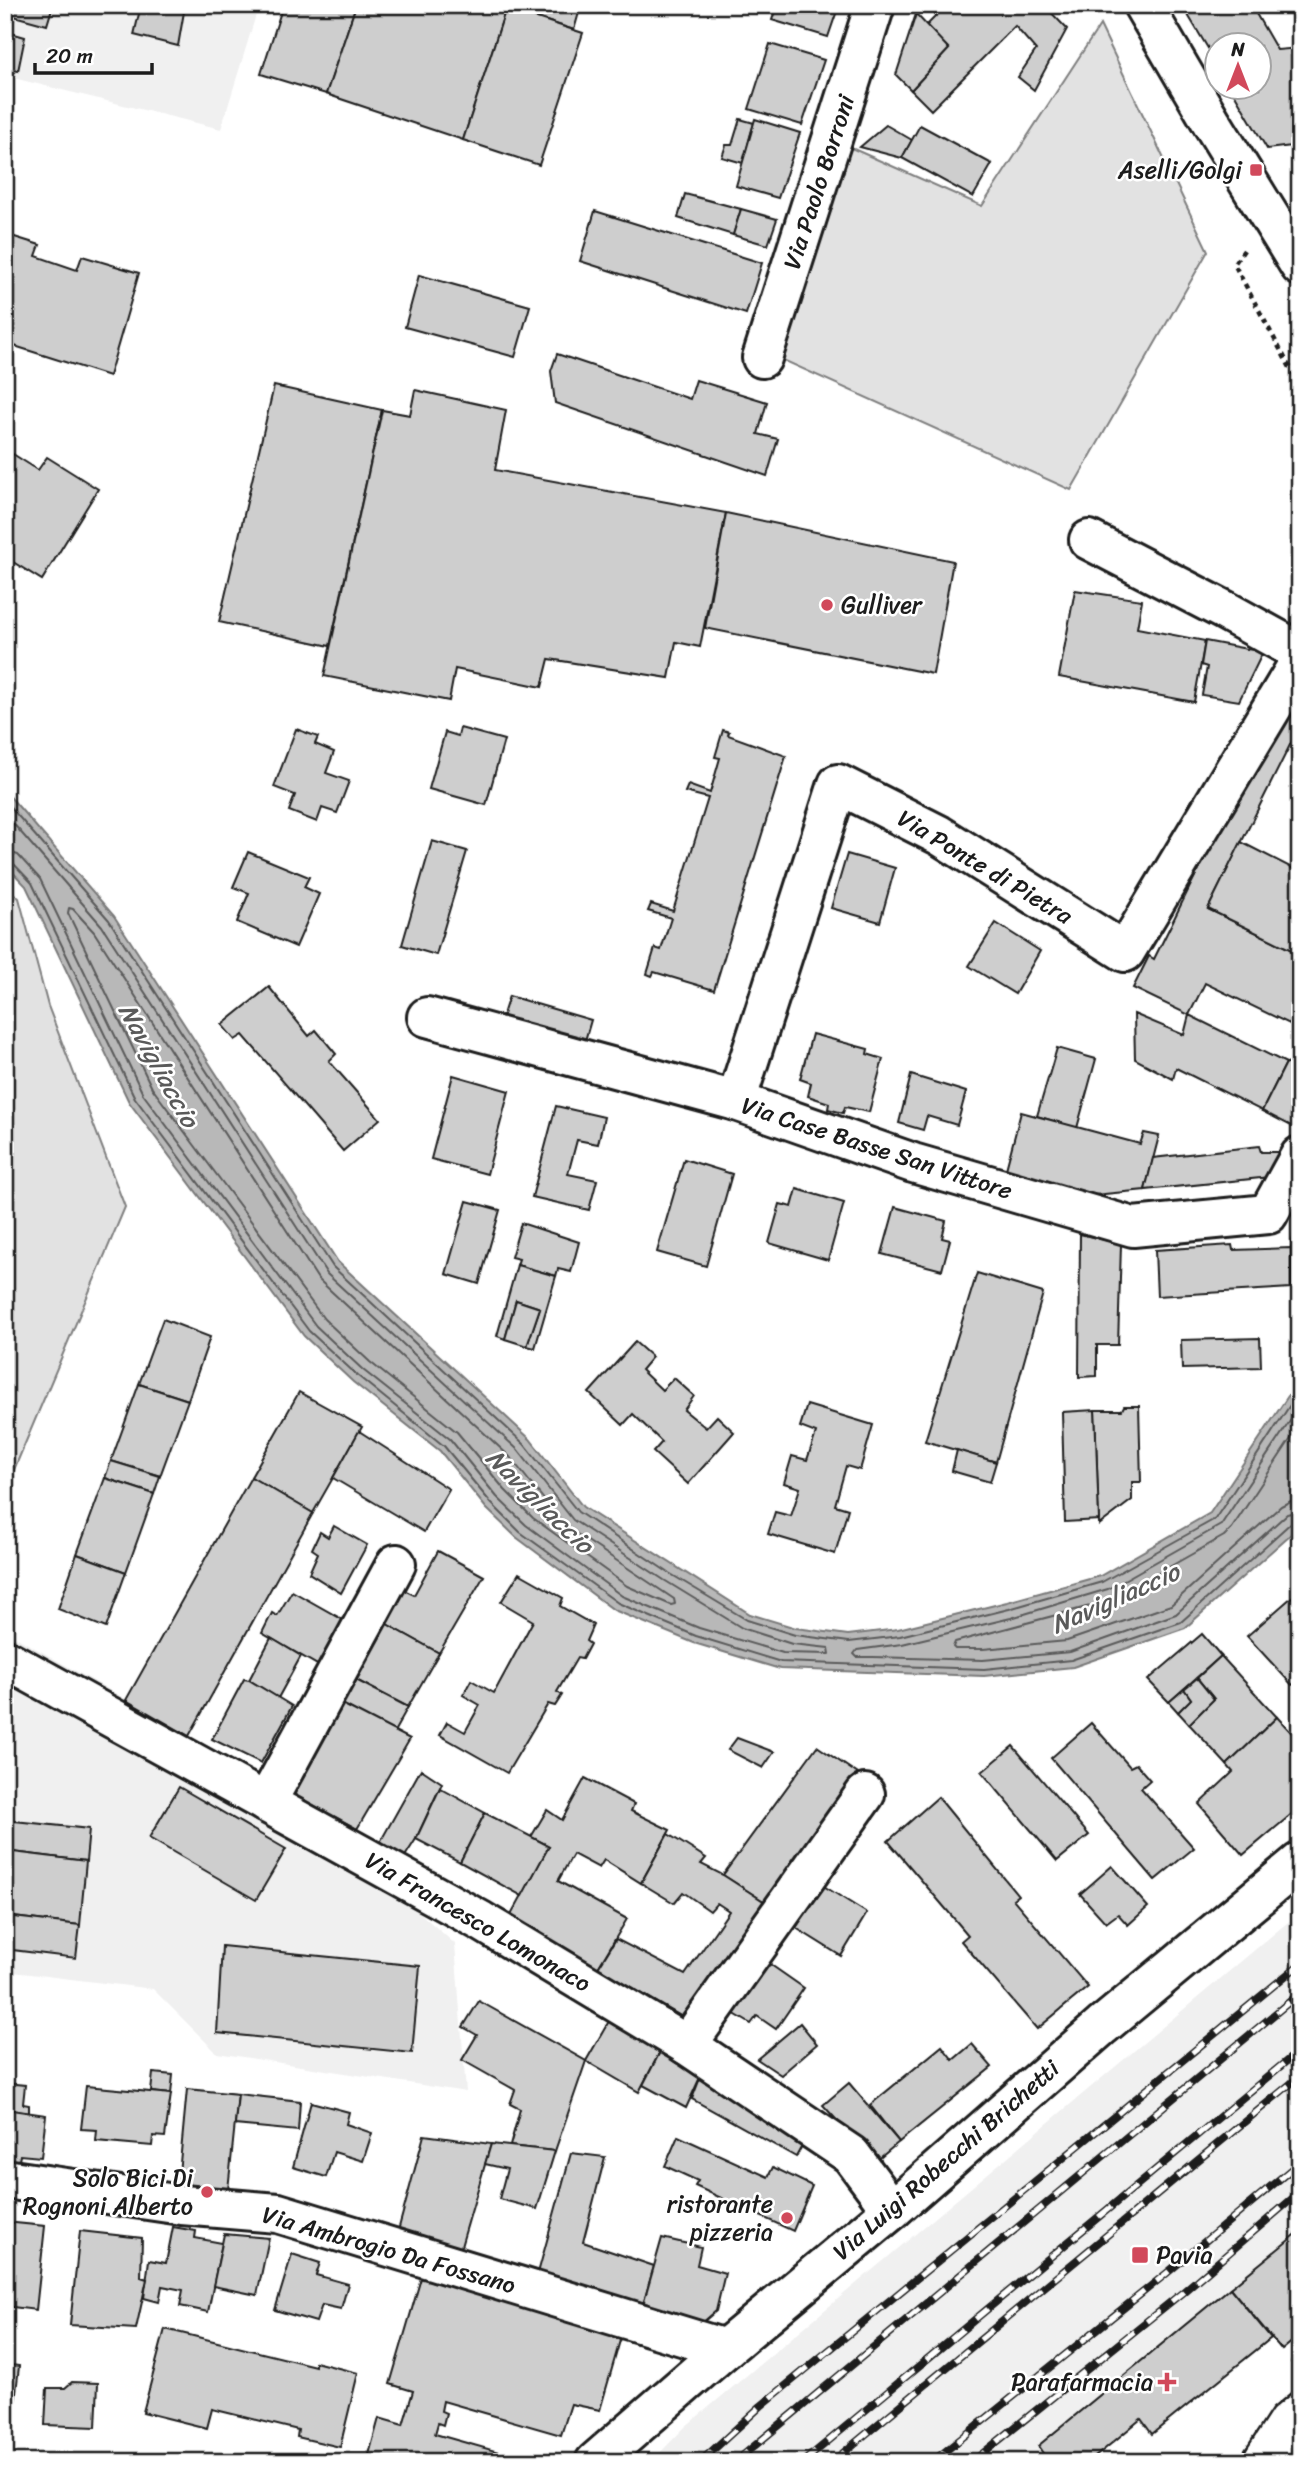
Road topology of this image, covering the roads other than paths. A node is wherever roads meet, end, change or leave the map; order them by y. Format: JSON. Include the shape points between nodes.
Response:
{"nodes":[{"id":1,"x":875,"y":5,"type":"edge"},
{"id":2,"x":1143,"y":5,"type":"edge"},
{"id":3,"x":1300,"y":266,"type":"edge"},
{"id":4,"x":762,"y":358,"type":"dead end"},
{"id":5,"x":1089,"y":540,"type":"dead end"},
{"id":6,"x":1300,"y":652,"type":"edge"},
{"id":7,"x":1300,"y":661,"type":"edge"},
{"id":8,"x":427,"y":1017,"type":"dead end"},
{"id":9,"x":736,"y":1101,"type":"junction"},
{"id":10,"x":1300,"y":1156,"type":"edge"},
{"id":11,"x":396,"y":1564,"type":"dead end"},
{"id":12,"x":5,"y":1659,"type":"edge"},
{"id":13,"x":865,"y":1794,"type":"dead end"},
{"id":14,"x":266,"y":1803,"type":"junction"},
{"id":15,"x":1300,"y":1862,"type":"edge"},
{"id":16,"x":687,"y":2045,"type":"junction"},
{"id":17,"x":5,"y":2179,"type":"edge"},
{"id":18,"x":892,"y":2210,"type":"junction"},
{"id":19,"x":725,"y":2349,"type":"junction"},
{"id":20,"x":1300,"y":2401,"type":"edge"},
{"id":21,"x":1300,"y":2434,"type":"edge"},
{"id":22,"x":595,"y":2462,"type":"edge"},
{"id":23,"x":1252,"y":2462,"type":"edge"},
{"id":24,"x":1262,"y":2462,"type":"edge"}],
"edges":[{"from":1,"to":4,"type":"street","name":"Via Paolo Borroni"},
{"from":2,"to":3,"type":"street"},
{"from":5,"to":6,"type":"street"},
{"from":7,"to":9,"type":"street","name":"Via Ponte di Pietra","via":[[1125,952],[939,835],[838,784]]},
{"from":8,"to":9,"type":"street","name":"Via Case Basse San Vittore"},
{"from":9,"to":10,"type":"street","name":"Via Case Basse San Vittore","via":[[913,1163],[1133,1227],[1268,1214]]},
{"from":11,"to":14,"type":"street"},
{"from":12,"to":14,"type":"street","name":"Via Francesco Lomonaco"},
{"from":13,"to":16,"type":"street"},
{"from":14,"to":16,"type":"street","name":"Via Francesco Lomonaco","via":[[481,1921]]},
{"from":15,"to":18,"type":"street","name":"Via Luigi Robecchi Brichetti","via":[[1101,2026]]},
{"from":16,"to":18,"type":"street","name":"Via Francesco Lomonaco","via":[[851,2155]]},
{"from":17,"to":19,"type":"street","name":"Via Ambrogio Da Fossano","via":[[182,2205],[278,2213]]},
{"from":18,"to":19,"type":"street","name":"Via Luigi Robecchi Brichetti"},
{"from":19,"to":22,"type":"street","name":"Via Luigi Robecchi Brichetti"},
{"from":20,"to":23,"type":"lane","via":[[1281,2417]]},
{"from":21,"to":24,"type":"street"}]}
